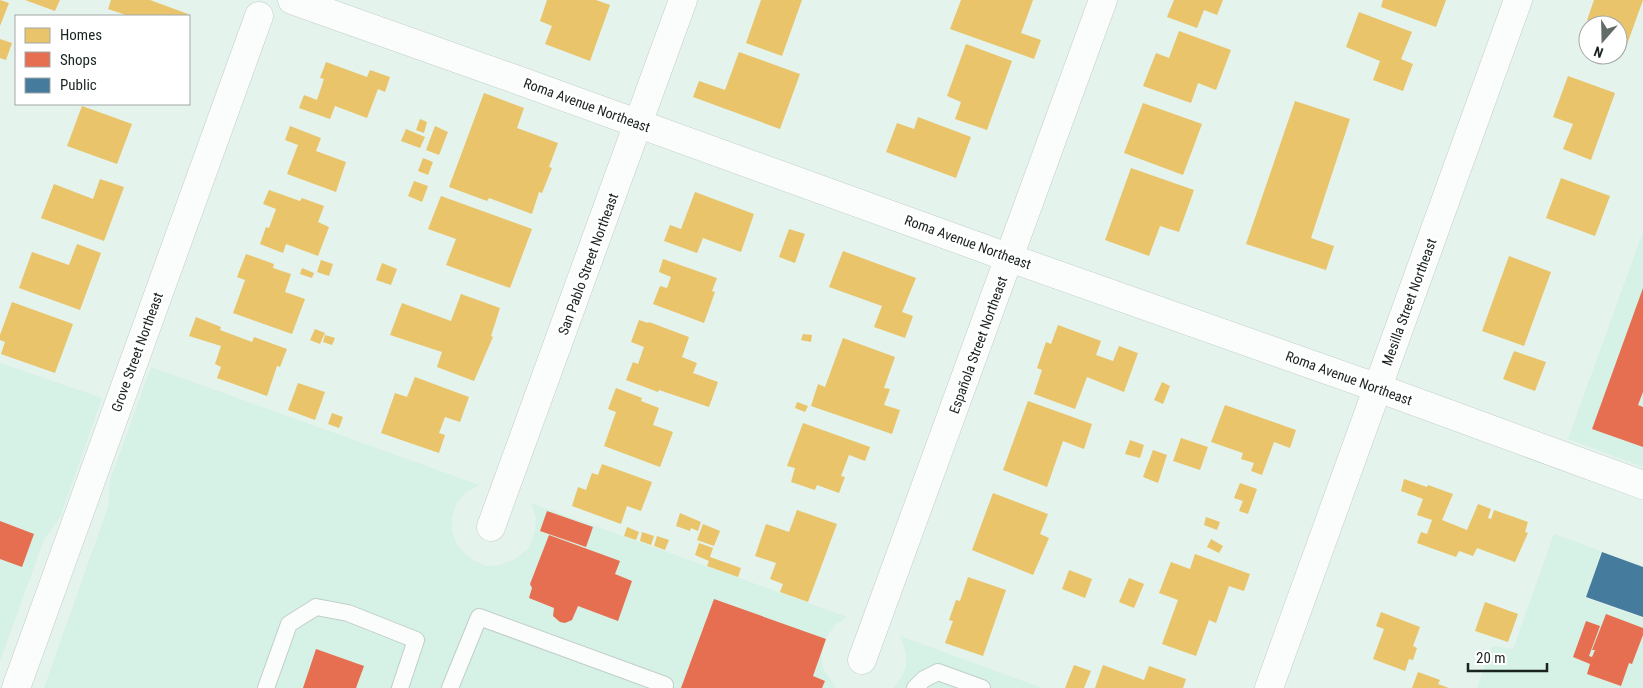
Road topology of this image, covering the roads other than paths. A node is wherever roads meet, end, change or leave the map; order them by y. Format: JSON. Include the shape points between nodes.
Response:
{"nodes":[{"id":1,"x":292,"y":0,"type":"edge"},
{"id":2,"x":683,"y":0,"type":"edge"},
{"id":3,"x":1102,"y":0,"type":"edge"},
{"id":4,"x":1518,"y":0,"type":"edge"},
{"id":5,"x":251,"y":8,"type":"edge"},
{"id":6,"x":639,"y":124,"type":"junction"},
{"id":7,"x":1010,"y":258,"type":"junction"},
{"id":8,"x":1378,"y":388,"type":"junction"},
{"id":9,"x":1643,"y":485,"type":"edge"},
{"id":10,"x":491,"y":527,"type":"dead end"},
{"id":11,"x":862,"y":660,"type":"dead end"},
{"id":12,"x":665,"y":685,"type":"dead end"},
{"id":13,"x":16,"y":688,"type":"edge"},
{"id":14,"x":266,"y":688,"type":"edge"},
{"id":15,"x":400,"y":688,"type":"edge"},
{"id":16,"x":450,"y":688,"type":"edge"},
{"id":17,"x":915,"y":688,"type":"edge"},
{"id":18,"x":982,"y":688,"type":"edge"},
{"id":19,"x":1269,"y":688,"type":"edge"}],
"edges":[{"from":1,"to":5,"type":"street","via":[[282,13],[267,18]]},
{"from":1,"to":6,"type":"street","name":"Roma Avenue Northeast"},
{"from":2,"to":6,"type":"street","name":"San Pablo Street Northeast"},
{"from":3,"to":7,"type":"street","name":"Española Street Northeast"},
{"from":4,"to":8,"type":"street","name":"Mesilla Street Northeast"},
{"from":5,"to":13,"type":"street","name":"Grove Street Northeast"},
{"from":6,"to":7,"type":"street","name":"Roma Avenue Northeast"},
{"from":6,"to":10,"type":"street","name":"San Pablo Street Northeast"},
{"from":7,"to":8,"type":"street","name":"Roma Avenue Northeast"},
{"from":7,"to":11,"type":"street","name":"Española Street Northeast"},
{"from":8,"to":9,"type":"street","name":"Roma Avenue Northeast"},
{"from":8,"to":19,"type":"street","name":"Mesilla Street Northeast"},
{"from":12,"to":16,"type":"lane","via":[[479,617]]},
{"from":14,"to":15,"type":"lane","via":[[289,624],[316,607],[348,614],[416,640]]},
{"from":17,"to":18,"type":"lane","via":[[938,672]]}]}
